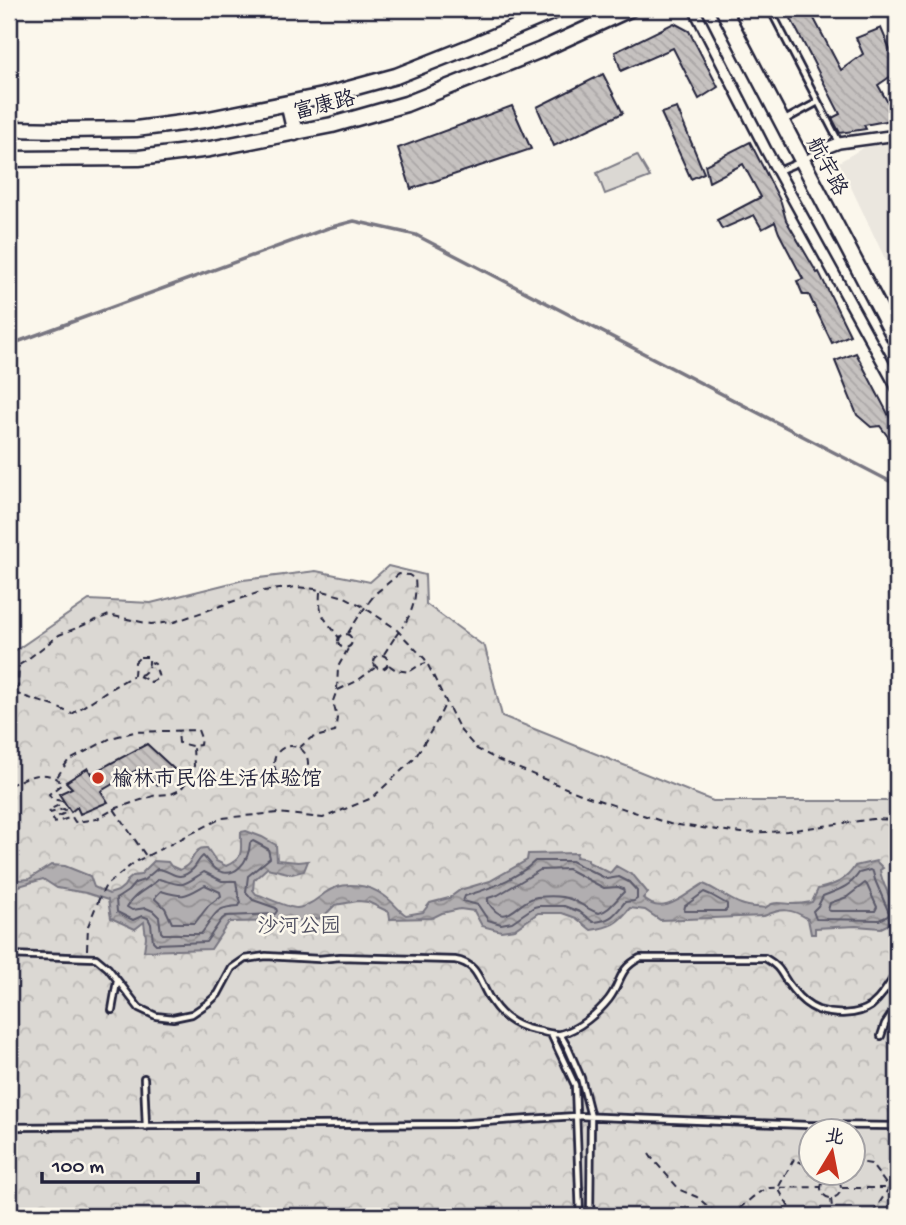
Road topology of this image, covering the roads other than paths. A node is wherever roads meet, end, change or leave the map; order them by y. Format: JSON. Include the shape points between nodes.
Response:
{"nodes":[{"id":1,"x":559,"y":9,"type":"edge"},
{"id":2,"x":630,"y":9,"type":"edge"},
{"id":3,"x":694,"y":9,"type":"edge"},
{"id":4,"x":723,"y":9,"type":"edge"},
{"id":5,"x":770,"y":9,"type":"edge"},
{"id":6,"x":818,"y":102,"type":"junction"},
{"id":7,"x":288,"y":103,"type":"junction"},
{"id":8,"x":782,"y":122,"type":"junction"},
{"id":9,"x":9,"y":129,"type":"edge"},
{"id":10,"x":295,"y":133,"type":"junction"},
{"id":11,"x":897,"y":135,"type":"edge"},
{"id":12,"x":839,"y":143,"type":"junction"},
{"id":13,"x":821,"y":150,"type":"joint"},
{"id":14,"x":9,"y":159,"type":"edge"},
{"id":15,"x":802,"y":161,"type":"junction"},
{"id":16,"x":777,"y":171,"type":"junction"},
{"id":17,"x":897,"y":342,"type":"edge"},
{"id":18,"x":897,"y":388,"type":"edge"},
{"id":19,"x":9,"y":955,"type":"edge"},
{"id":20,"x":897,"y":971,"type":"edge"},
{"id":21,"x":117,"y":980,"type":"junction"},
{"id":22,"x":897,"y":1006,"type":"edge"},
{"id":23,"x":112,"y":1010,"type":"dead end"},
{"id":24,"x":551,"y":1033,"type":"junction"},
{"id":25,"x":560,"y":1034,"type":"junction"},
{"id":26,"x":881,"y":1036,"type":"dead end"},
{"id":27,"x":144,"y":1078,"type":"dead end"},
{"id":28,"x":576,"y":1116,"type":"junction"},
{"id":29,"x":591,"y":1117,"type":"junction"},
{"id":30,"x":897,"y":1126,"type":"edge"},
{"id":31,"x":9,"y":1127,"type":"edge"},
{"id":32,"x":146,"y":1127,"type":"junction"},
{"id":33,"x":580,"y":1216,"type":"edge"},
{"id":34,"x":590,"y":1216,"type":"edge"}],
"edges":[{"from":1,"to":7,"type":"main road","name":"富康路","via":[[396,76]]},
{"from":2,"to":10,"type":"main road","name":"富康路","via":[[406,104]]},
{"from":3,"to":16,"type":"street"},
{"from":4,"to":8,"type":"main road","name":"航宇路"},
{"from":5,"to":6,"type":"lane"},
{"from":6,"to":8,"type":"lane"},
{"from":6,"to":12,"type":"lane"},
{"from":7,"to":9,"type":"main road","name":"富康路","via":[[136,129]]},
{"from":7,"to":10,"type":"main road"},
{"from":8,"to":15,"type":"main road","name":"航宇路"},
{"from":10,"to":14,"type":"main road","name":"富康路","via":[[139,158]]},
{"from":11,"to":12,"type":"street"},
{"from":12,"to":13,"type":"street"},
{"from":13,"to":15,"type":"lane"},
{"from":15,"to":16,"type":"lane"},
{"from":15,"to":17,"type":"main road","name":"航宇路"},
{"from":16,"to":18,"type":"street"},
{"from":19,"to":21,"type":"lane","via":[[96,958]]},
{"from":20,"to":25,"type":"lane","via":[[869,1008],[847,1014],[806,1003],[777,965],[765,958],[640,958],[624,969],[610,998],[592,1016]]},
{"from":21,"to":23,"type":"lane"},
{"from":21,"to":24,"type":"lane","via":[[139,1008],[173,1018],[192,1014],[208,1003],[232,968],[244,959],[465,961],[507,1019],[523,1028]]},
{"from":22,"to":26,"type":"lane"},
{"from":24,"to":25,"type":"lane"},
{"from":24,"to":28,"type":"lane","via":[[575,1085]]},
{"from":25,"to":29,"type":"lane","via":[[581,1078]]},
{"from":27,"to":32,"type":"lane"},
{"from":28,"to":29,"type":"lane"},
{"from":28,"to":32,"type":"lane","via":[[455,1124]]},
{"from":28,"to":33,"type":"lane"},
{"from":29,"to":30,"type":"lane"},
{"from":29,"to":34,"type":"lane"},
{"from":31,"to":32,"type":"lane"}]}
